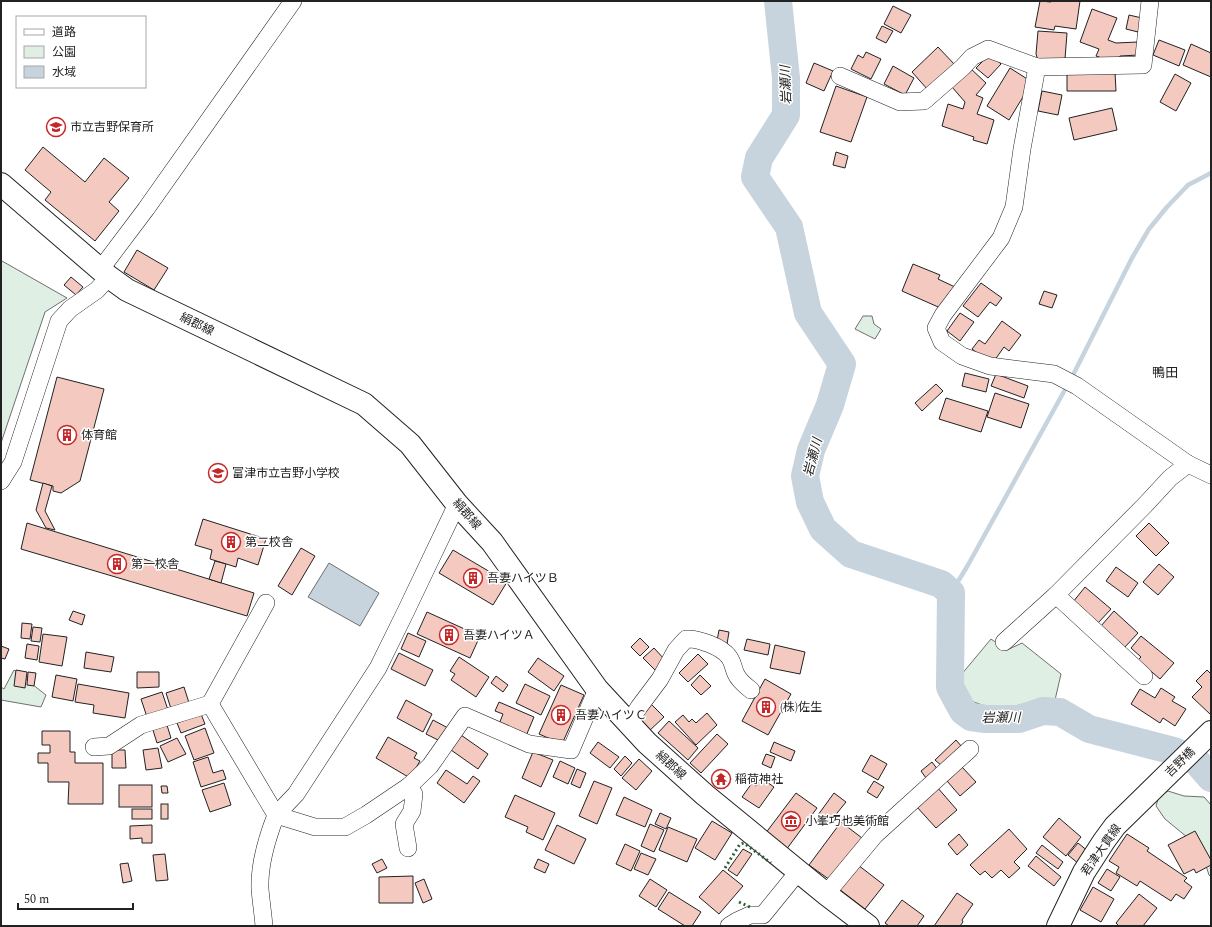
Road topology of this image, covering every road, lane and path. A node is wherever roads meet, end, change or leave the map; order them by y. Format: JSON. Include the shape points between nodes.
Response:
{"nodes":[{"id":1,"x":293,"y":1,"type":"edge"},
{"id":2,"x":1150,"y":1,"type":"edge"},
{"id":3,"x":1037,"y":67,"type":"junction"},
{"id":4,"x":840,"y":76,"type":"dead end"},
{"id":5,"x":1,"y":184,"type":"edge"},
{"id":6,"x":105,"y":274,"type":"junction"},
{"id":7,"x":1188,"y":464,"type":"junction"},
{"id":8,"x":1211,"y":475,"type":"edge"},
{"id":9,"x":1,"y":481,"type":"edge"},
{"id":10,"x":457,"y":504,"type":"junction"},
{"id":11,"x":1056,"y":595,"type":"junction"},
{"id":12,"x":266,"y":603,"type":"dead end"},
{"id":13,"x":1004,"y":642,"type":"dead end"},
{"id":14,"x":1144,"y":676,"type":"dead end"},
{"id":15,"x":597,"y":689,"type":"junction"},
{"id":16,"x":751,"y":690,"type":"dead end"},
{"id":17,"x":210,"y":704,"type":"junction"},
{"id":18,"x":629,"y":723,"type":"junction"},
{"id":19,"x":1207,"y":736,"type":"edge"},
{"id":20,"x":94,"y":747,"type":"dead end"},
{"id":21,"x":970,"y":749,"type":"dead end"},
{"id":22,"x":1158,"y":784,"type":"joint"},
{"id":23,"x":409,"y":786,"type":"junction"},
{"id":24,"x":276,"y":814,"type":"junction"},
{"id":25,"x":408,"y":848,"type":"dead end"},
{"id":26,"x":798,"y":872,"type":"junction"},
{"id":27,"x":826,"y":894,"type":"junction"},
{"id":28,"x":264,"y":926,"type":"edge"},
{"id":29,"x":729,"y":926,"type":"edge"},
{"id":30,"x":868,"y":926,"type":"edge"},
{"id":31,"x":1058,"y":926,"type":"edge"}],
"edges":[{"from":1,"to":6,"type":"street","via":[[150,203]]},
{"from":2,"to":3,"type":"street","via":[[1143,65]]},
{"from":3,"to":4,"type":"street","via":[[988,49],[972,57],[924,101],[908,102],[900,102]]},
{"from":3,"to":7,"type":"street","via":[[1014,207],[1001,238],[936,328],[942,342],[962,356],[990,366],[1054,374],[1069,382]]},
{"from":5,"to":6,"type":"main road","name":"絹郡線"},
{"from":6,"to":9,"type":"street","via":[[97,290],[70,309],[59,321],[13,462]]},
{"from":6,"to":10,"type":"main road","name":"絹郡線","via":[[127,290],[364,404],[410,444]]},
{"from":7,"to":8,"type":"street"},
{"from":7,"to":11,"type":"street","via":[[1170,478]]},
{"from":10,"to":15,"type":"main road","name":"絹郡線","via":[[492,542]]},
{"from":10,"to":24,"type":"street","via":[[378,668],[296,794]]},
{"from":11,"to":13,"type":"street"},
{"from":11,"to":14,"type":"street"},
{"from":12,"to":17,"type":"street"},
{"from":15,"to":18,"type":"main road","name":"絹郡線"},
{"from":15,"to":23,"type":"street","via":[[571,750],[530,744],[465,716],[430,766]]},
{"from":16,"to":18,"type":"street","via":[[736,675],[728,655],[709,643],[693,638],[686,639],[676,650],[660,679]]},
{"from":17,"to":20,"type":"street","via":[[140,725],[108,746]]},
{"from":17,"to":24,"type":"street"},
{"from":18,"to":26,"type":"main road","name":"絹郡線","via":[[704,795]]},
{"from":19,"to":22,"type":"main road","name":"吉野橋"},
{"from":21,"to":27,"type":"street","via":[[875,835]]},
{"from":22,"to":31,"type":"main road","name":"君津大貫線","via":[[1115,826],[1104,841],[1084,872]]},
{"from":23,"to":24,"type":"street","via":[[345,827],[315,827]]},
{"from":23,"to":25,"type":"street","via":[[414,794],[412,810],[404,824]]},
{"from":24,"to":28,"type":"street","via":[[262,857],[260,888]]},
{"from":26,"to":27,"type":"main road","name":"絹郡線"},
{"from":26,"to":29,"type":"street","via":[[763,915],[750,915]]},
{"from":27,"to":30,"type":"main road","name":"絹郡線"}]}
